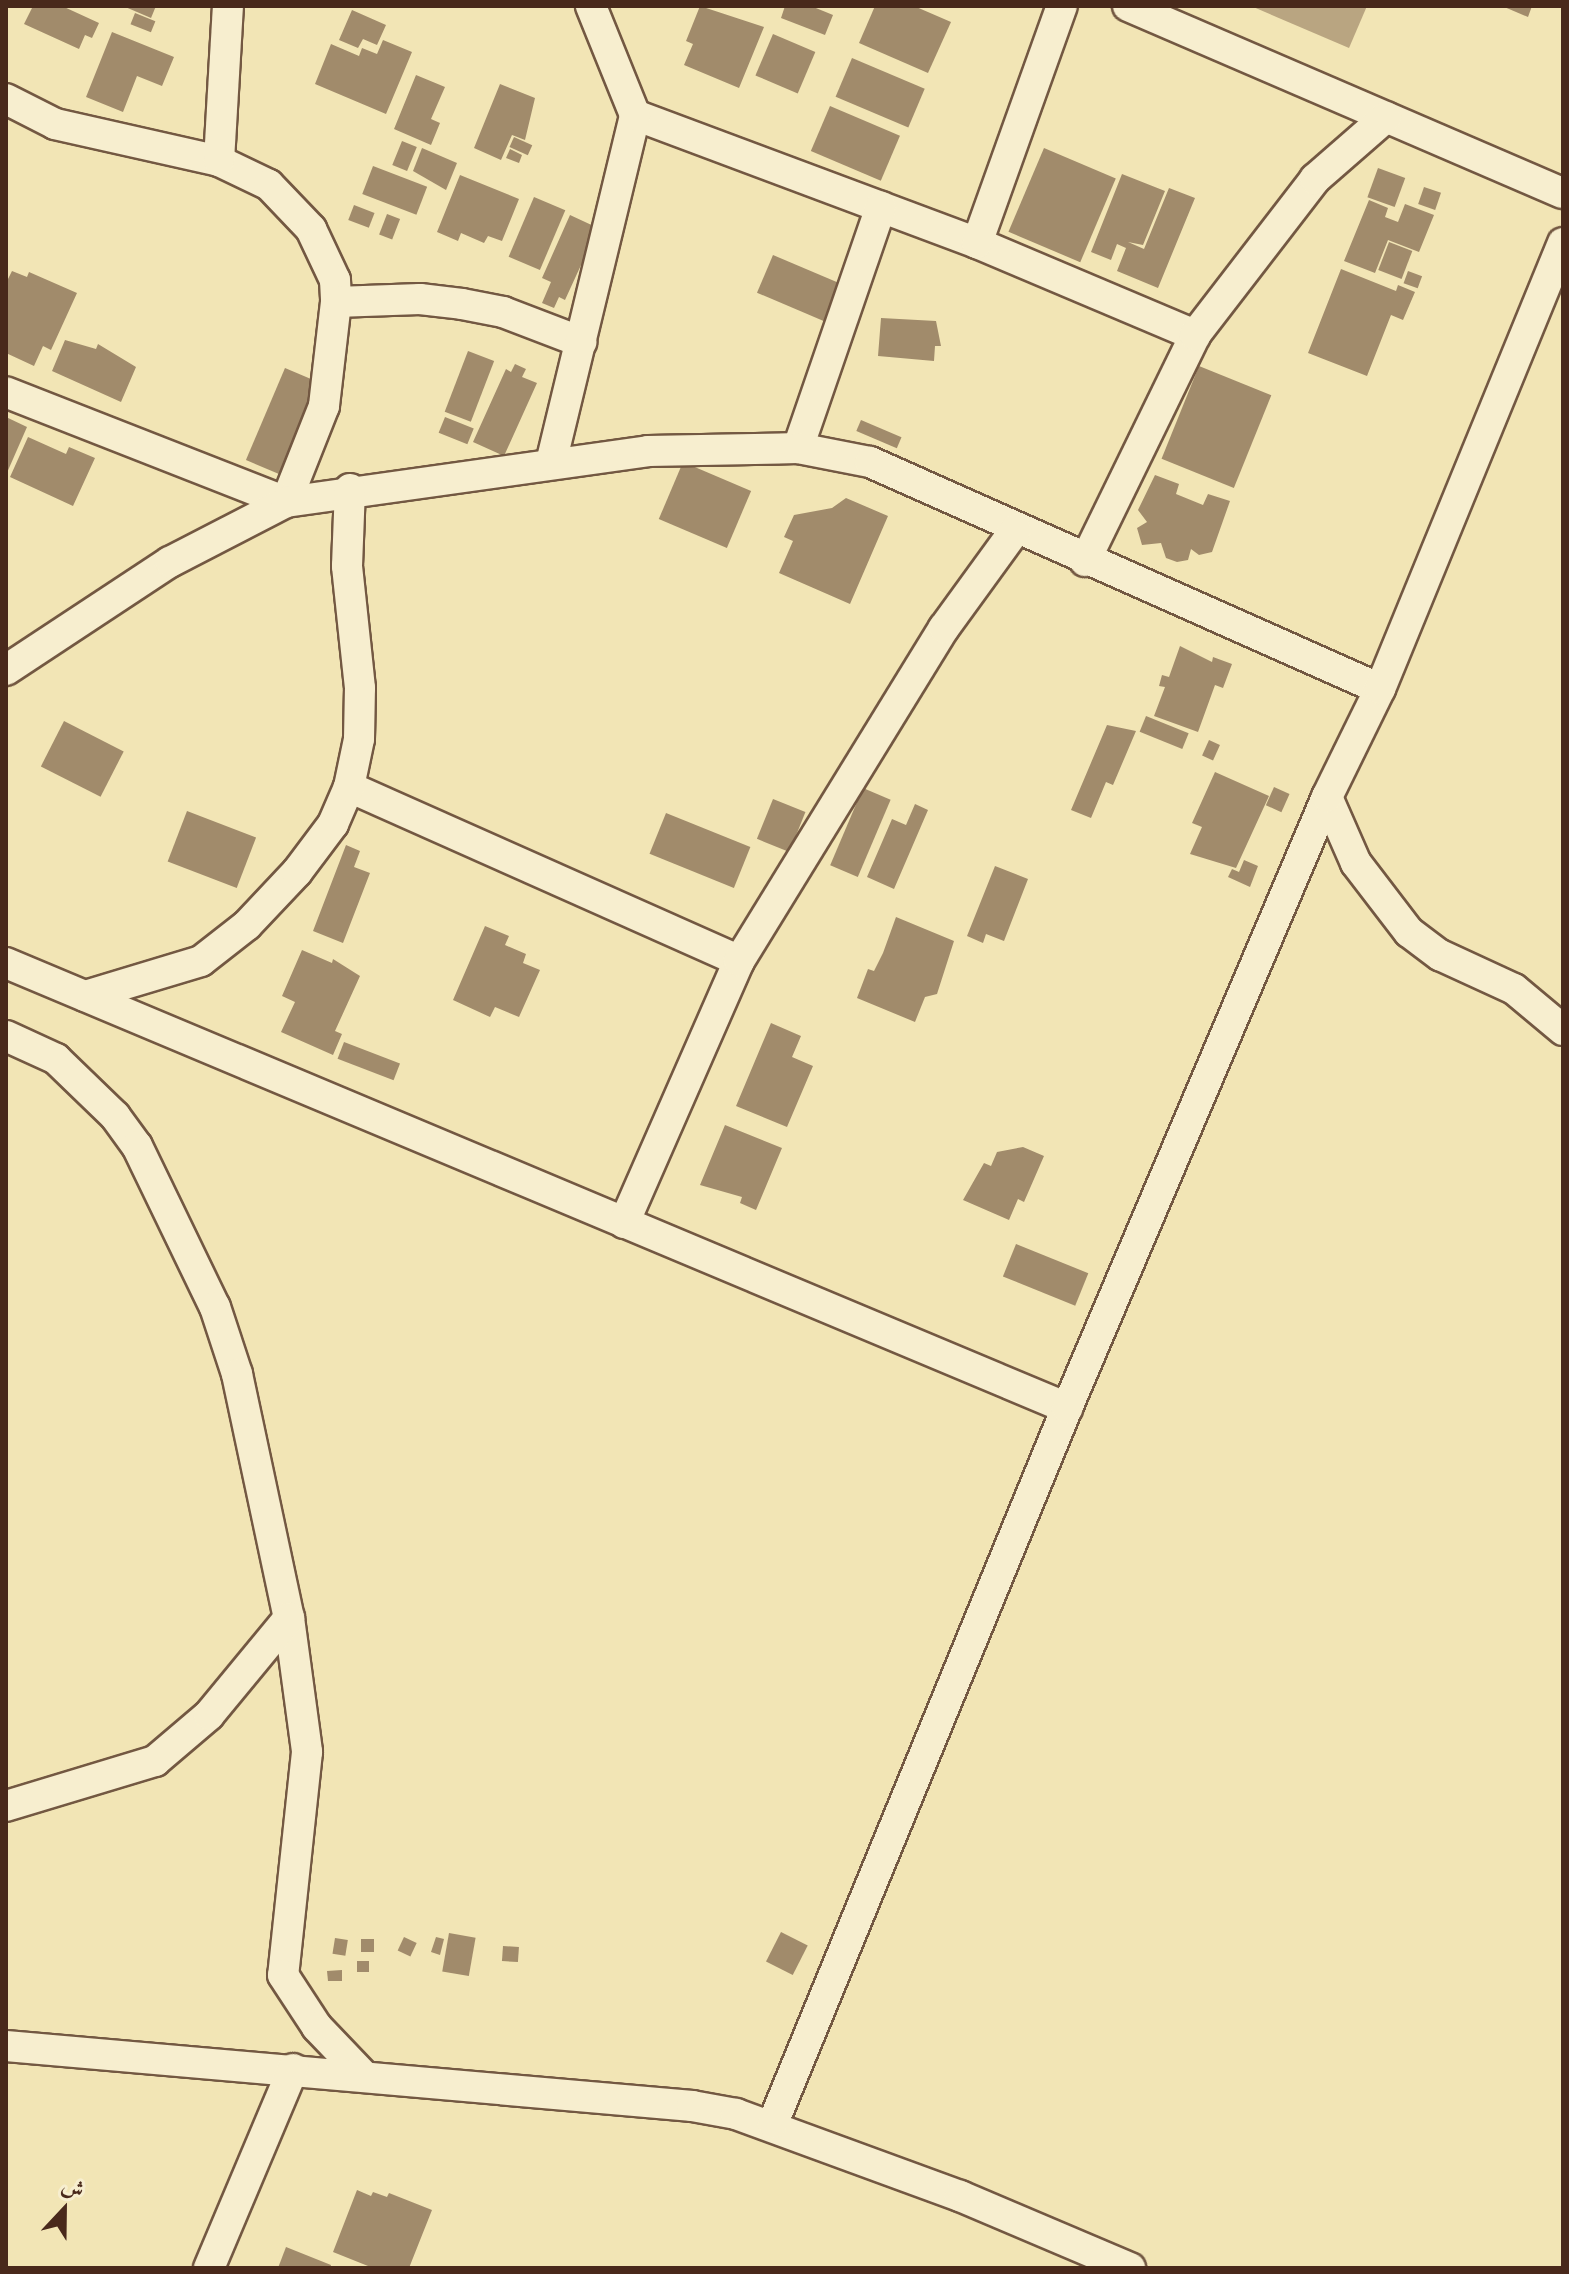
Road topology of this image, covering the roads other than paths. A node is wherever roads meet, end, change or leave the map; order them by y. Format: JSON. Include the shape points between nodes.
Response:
{"nodes":[{"id":1,"x":228,"y":6,"type":"edge"},
{"id":2,"x":591,"y":6,"type":"edge"},
{"id":3,"x":1062,"y":6,"type":"edge"},
{"id":4,"x":1128,"y":6,"type":"edge"},
{"id":5,"x":6,"y":99,"type":"edge"},
{"id":6,"x":635,"y":115,"type":"junction"},
{"id":7,"x":1386,"y":117,"type":"junction"},
{"id":8,"x":219,"y":161,"type":"junction"},
{"id":9,"x":1563,"y":193,"type":"edge"},
{"id":10,"x":881,"y":207,"type":"junction"},
{"id":11,"x":977,"y":243,"type":"junction"},
{"id":12,"x":1563,"y":243,"type":"edge"},
{"id":13,"x":336,"y":302,"type":"junction"},
{"id":14,"x":1195,"y":335,"type":"junction"},
{"id":15,"x":581,"y":342,"type":"junction"},
{"id":16,"x":6,"y":392,"type":"edge"},
{"id":17,"x":798,"y":448,"type":"junction"},
{"id":18,"x":551,"y":463,"type":"junction"},
{"id":19,"x":350,"y":489,"type":"junction"},
{"id":20,"x":286,"y":502,"type":"junction"},
{"id":21,"x":1016,"y":529,"type":"junction"},
{"id":22,"x":1085,"y":561,"type":"junction"},
{"id":23,"x":6,"y":670,"type":"edge"},
{"id":24,"x":1380,"y":689,"type":"junction"},
{"id":25,"x":349,"y":787,"type":"junction"},
{"id":26,"x":1327,"y":797,"type":"junction"},
{"id":27,"x":739,"y":961,"type":"junction"},
{"id":28,"x":6,"y":963,"type":"edge"},
{"id":29,"x":85,"y":996,"type":"junction"},
{"id":30,"x":1563,"y":1030,"type":"edge"},
{"id":31,"x":6,"y":1036,"type":"edge"},
{"id":32,"x":624,"y":1223,"type":"junction"},
{"id":33,"x":1067,"y":1408,"type":"junction"},
{"id":34,"x":289,"y":1618,"type":"junction"},
{"id":35,"x":6,"y":1806,"type":"edge"},
{"id":36,"x":6,"y":2046,"type":"edge"},
{"id":37,"x":293,"y":2069,"type":"junction"},
{"id":38,"x":364,"y":2076,"type":"junction"},
{"id":39,"x":773,"y":2123,"type":"junction"},
{"id":40,"x":209,"y":2268,"type":"edge"},
{"id":41,"x":1130,"y":2268,"type":"edge"}],
"edges":[{"from":1,"to":8,"type":"street"},
{"from":2,"to":6,"type":"street"},
{"from":3,"to":11,"type":"street"},
{"from":4,"to":7,"type":"street"},
{"from":5,"to":8,"type":"street","via":[[55,124]]},
{"from":6,"to":10,"type":"street"},
{"from":6,"to":15,"type":"street"},
{"from":7,"to":9,"type":"street"},
{"from":7,"to":14,"type":"street","via":[[1315,179]]},
{"from":8,"to":13,"type":"street","via":[[269,185],[311,229],[335,280]]},
{"from":10,"to":11,"type":"street"},
{"from":10,"to":17,"type":"street"},
{"from":11,"to":14,"type":"street"},
{"from":12,"to":24,"type":"street"},
{"from":13,"to":15,"type":"street","via":[[420,299],[462,304],[517,316]]},
{"from":13,"to":20,"type":"street","via":[[324,406]]},
{"from":14,"to":22,"type":"street"},
{"from":15,"to":18,"type":"street"},
{"from":16,"to":20,"type":"street"},
{"from":17,"to":18,"type":"street","via":[[648,451]]},
{"from":17,"to":21,"type":"street","via":[[870,462]]},
{"from":18,"to":19,"type":"street"},
{"from":19,"to":20,"type":"street"},
{"from":19,"to":25,"type":"street","via":[[347,566],[360,688],[359,739]]},
{"from":20,"to":23,"type":"street","via":[[170,562]]},
{"from":21,"to":22,"type":"street"},
{"from":21,"to":27,"type":"street","via":[[944,628]]},
{"from":22,"to":24,"type":"street"},
{"from":24,"to":26,"type":"street"},
{"from":25,"to":27,"type":"street"},
{"from":25,"to":29,"type":"street","via":[[333,824],[247,925],[201,961]]},
{"from":26,"to":30,"type":"street","via":[[1356,863],[1409,932],[1440,955],[1514,989]]},
{"from":26,"to":33,"type":"street"},
{"from":27,"to":32,"type":"street"},
{"from":28,"to":29,"type":"street"},
{"from":29,"to":32,"type":"street"},
{"from":31,"to":34,"type":"street","via":[[56,1059],[89,1087],[137,1146],[164,1199],[215,1307],[237,1374]]},
{"from":32,"to":33,"type":"street"},
{"from":33,"to":39,"type":"street"},
{"from":34,"to":35,"type":"street","via":[[209,1715],[155,1761]]},
{"from":34,"to":38,"type":"street","via":[[307,1752],[283,1975],[317,2027]]},
{"from":36,"to":37,"type":"street"},
{"from":37,"to":38,"type":"street"},
{"from":37,"to":40,"type":"street"},
{"from":38,"to":39,"type":"street","via":[[692,2106]]},
{"from":39,"to":41,"type":"street"}]}
